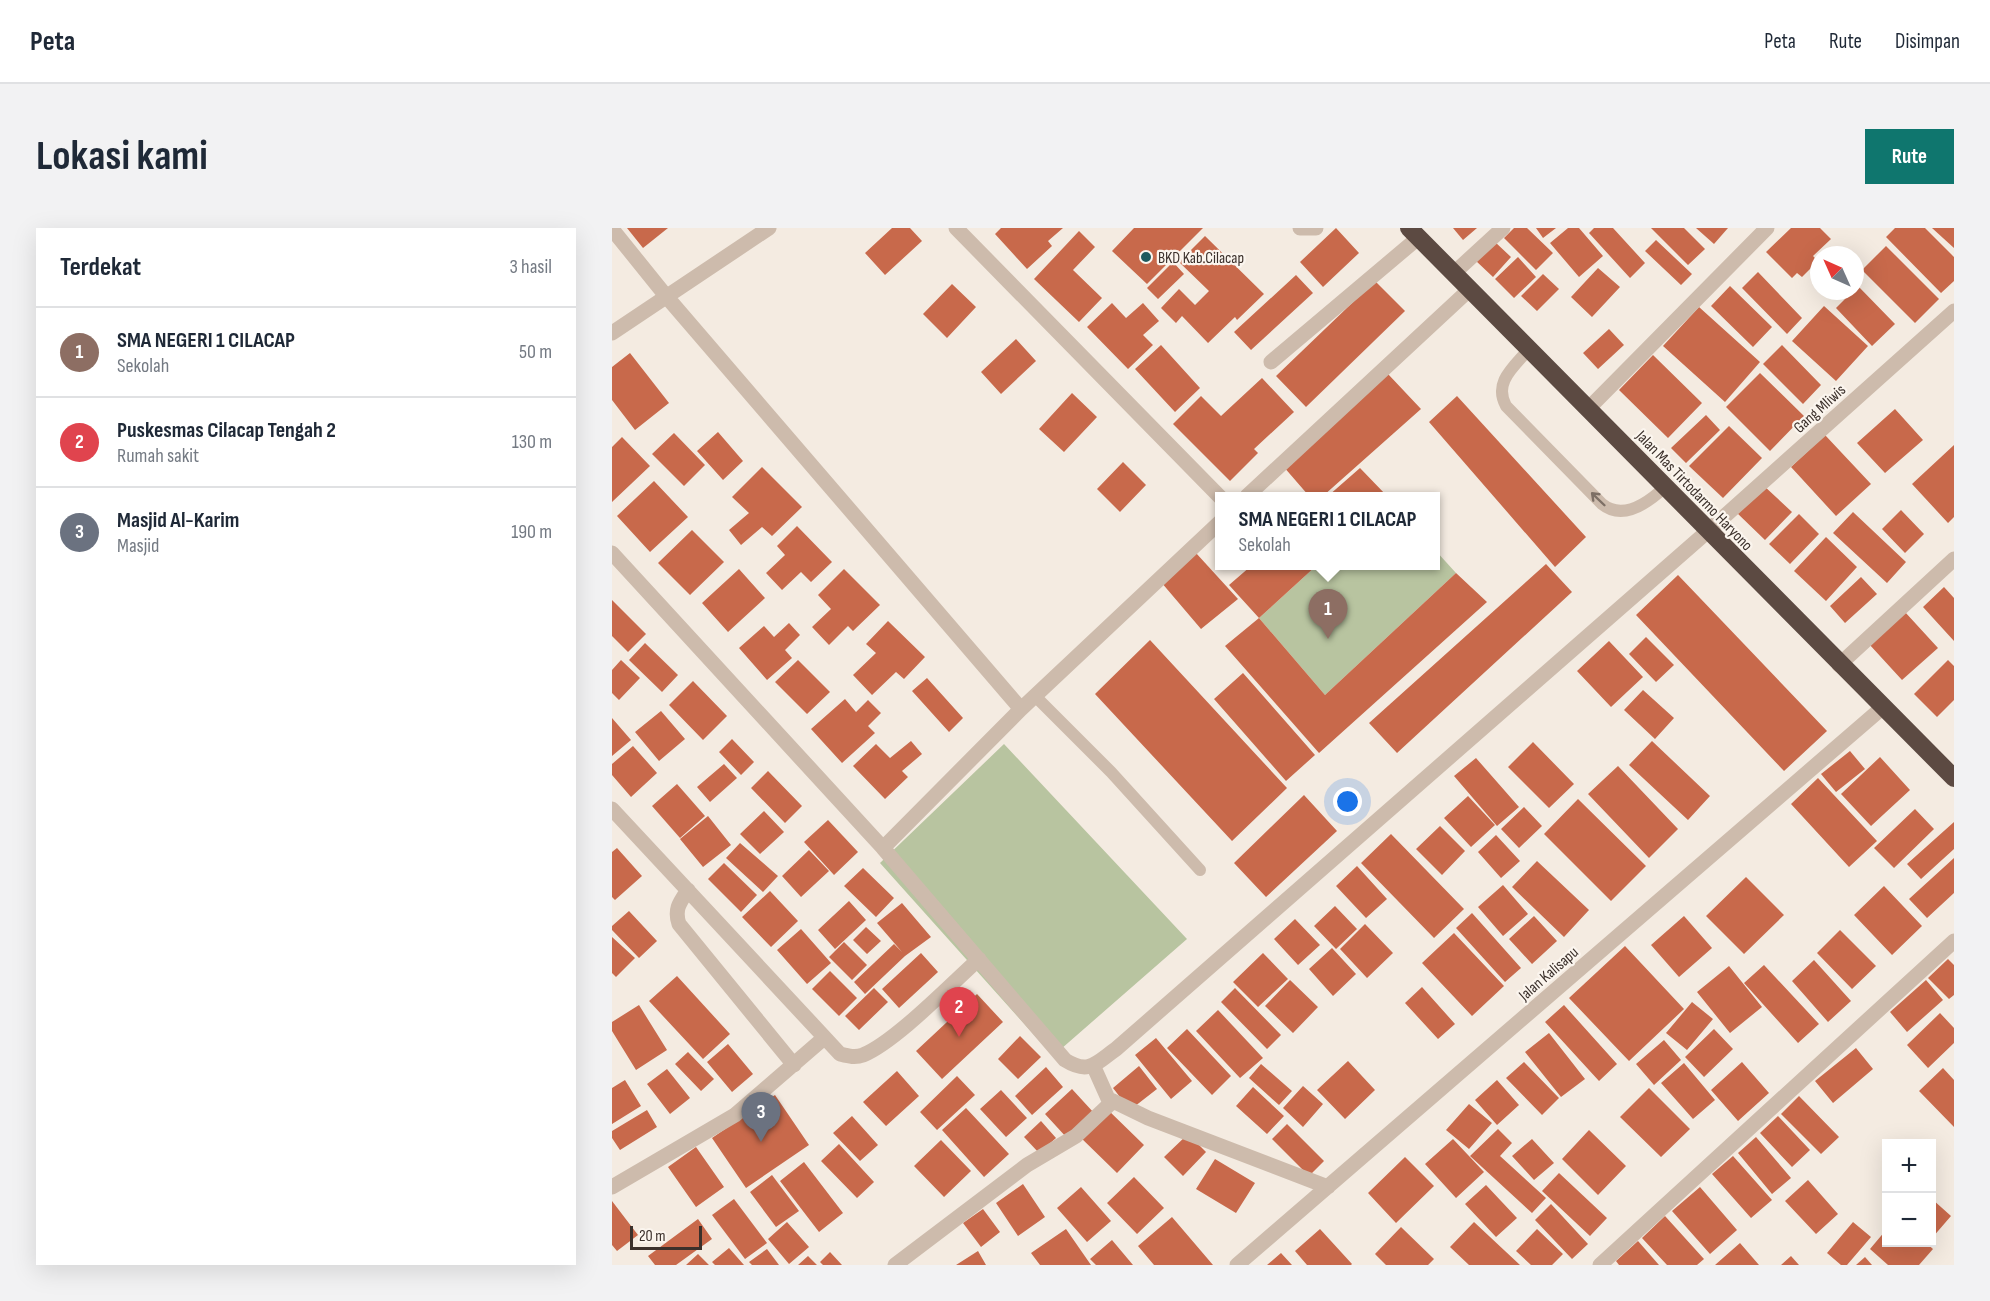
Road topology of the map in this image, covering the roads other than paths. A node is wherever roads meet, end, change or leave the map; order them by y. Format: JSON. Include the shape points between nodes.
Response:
{"nodes":[{"id":1,"x":769,"y":228,"type":"edge"},
{"id":2,"x":956,"y":228,"type":"edge"},
{"id":3,"x":1300,"y":228,"type":"edge"},
{"id":4,"x":1316,"y":228,"type":"edge"},
{"id":5,"x":1503,"y":228,"type":"edge"},
{"id":6,"x":1767,"y":228,"type":"edge"},
{"id":7,"x":612,"y":229,"type":"edge"},
{"id":8,"x":1414,"y":233,"type":"edge"},
{"id":9,"x":1454,"y":273,"type":"junction"},
{"id":10,"x":1470,"y":290,"type":"junction"},
{"id":11,"x":666,"y":296,"type":"junction"},
{"id":12,"x":1954,"y":311,"type":"edge"},
{"id":13,"x":612,"y":333,"type":"edge"},
{"id":14,"x":1529,"y":350,"type":"junction"},
{"id":15,"x":1270,"y":362,"type":"dead end"},
{"id":16,"x":1589,"y":408,"type":"junction"},
{"id":17,"x":1665,"y":487,"type":"junction"},
{"id":18,"x":1215,"y":492,"type":"edge"},
{"id":19,"x":1251,"y":492,"type":"edge"},
{"id":20,"x":1215,"y":527,"type":"edge"},
{"id":21,"x":1707,"y":531,"type":"junction"},
{"id":22,"x":612,"y":553,"type":"edge"},
{"id":23,"x":1954,"y":559,"type":"edge"},
{"id":24,"x":1839,"y":665,"type":"junction"},
{"id":25,"x":1036,"y":697,"type":"junction"},
{"id":26,"x":1882,"y":708,"type":"junction"},
{"id":27,"x":1021,"y":709,"type":"junction"},
{"id":28,"x":1954,"y":778,"type":"edge"},
{"id":29,"x":612,"y":809,"type":"edge"},
{"id":30,"x":883,"y":848,"type":"junction"},
{"id":31,"x":1200,"y":870,"type":"dead end"},
{"id":32,"x":688,"y":890,"type":"junction"},
{"id":33,"x":1954,"y":941,"type":"edge"},
{"id":34,"x":979,"y":959,"type":"junction"},
{"id":35,"x":824,"y":1038,"type":"junction"},
{"id":36,"x":794,"y":1065,"type":"junction"},
{"id":37,"x":1093,"y":1065,"type":"junction"},
{"id":38,"x":1110,"y":1102,"type":"junction"},
{"id":39,"x":612,"y":1186,"type":"edge"},
{"id":40,"x":1328,"y":1187,"type":"junction"},
{"id":41,"x":1246,"y":1262,"type":"edge"},
{"id":42,"x":895,"y":1265,"type":"edge"},
{"id":43,"x":1600,"y":1265,"type":"edge"}],
"edges":[{"from":1,"to":11,"type":"street"},
{"from":2,"to":18,"type":"street"},
{"from":3,"to":4,"type":"street"},
{"from":5,"to":9,"type":"street"},
{"from":6,"to":16,"type":"street"},
{"from":7,"to":11,"type":"street"},
{"from":8,"to":9,"type":"highway","name":"Jalan Mas Tirtodarmo Haryono"},
{"from":8,"to":15,"type":"street"},
{"from":9,"to":10,"type":"highway","name":"Jalan Mas Tirtodarmo Haryono"},
{"from":10,"to":14,"type":"highway","name":"Jalan Mas Tirtodarmo Haryono"},
{"from":10,"to":19,"type":"street"},
{"from":11,"to":13,"type":"street"},
{"from":11,"to":27,"type":"street"},
{"from":12,"to":21,"type":"street","name":"Gang Mliwis"},
{"from":14,"to":16,"type":"highway","name":"Jalan Mas Tirtodarmo Haryono"},
{"from":17,"to":14,"type":"lane","one_way":true,"via":[[1621,513],[1602,504],[1506,406],[1500,388]]},
{"from":16,"to":17,"type":"highway","name":"Jalan Mas Tirtodarmo Haryono"},
{"from":17,"to":21,"type":"highway","name":"Jalan Mas Tirtodarmo Haryono"},
{"from":20,"to":25,"type":"street"},
{"from":21,"to":24,"type":"highway","name":"Jalan Mas Tirtodarmo Haryono"},
{"from":21,"to":37,"type":"street","name":"Gang Mliwis"},
{"from":22,"to":30,"type":"street"},
{"from":23,"to":24,"type":"street"},
{"from":24,"to":26,"type":"highway","name":"Jalan Mas Tirtodarmo Haryono"},
{"from":25,"to":27,"type":"street"},
{"from":25,"to":31,"type":"lane"},
{"from":26,"to":28,"type":"highway","name":"Jalan Mas Tirtodarmo Haryono"},
{"from":26,"to":40,"type":"street","name":"Jalan Kalisapu"},
{"from":27,"to":30,"type":"street"},
{"from":29,"to":32,"type":"street"},
{"from":30,"to":34,"type":"street"},
{"from":32,"to":35,"type":"street"},
{"from":32,"to":36,"type":"street","via":[[677,907],[680,924]]},
{"from":33,"to":43,"type":"street"},
{"from":34,"to":35,"type":"street","via":[[890,1038],[862,1056],[840,1054]]},
{"from":34,"to":37,"type":"street","via":[[1065,1060],[1077,1067]]},
{"from":35,"to":36,"type":"street"},
{"from":36,"to":39,"type":"street","via":[[735,1114]]},
{"from":37,"to":38,"type":"street"},
{"from":38,"to":40,"type":"street"},
{"from":38,"to":42,"type":"street","via":[[1076,1136],[1027,1165]]},
{"from":40,"to":41,"type":"street","name":"Jalan Kalisapu"}]}
